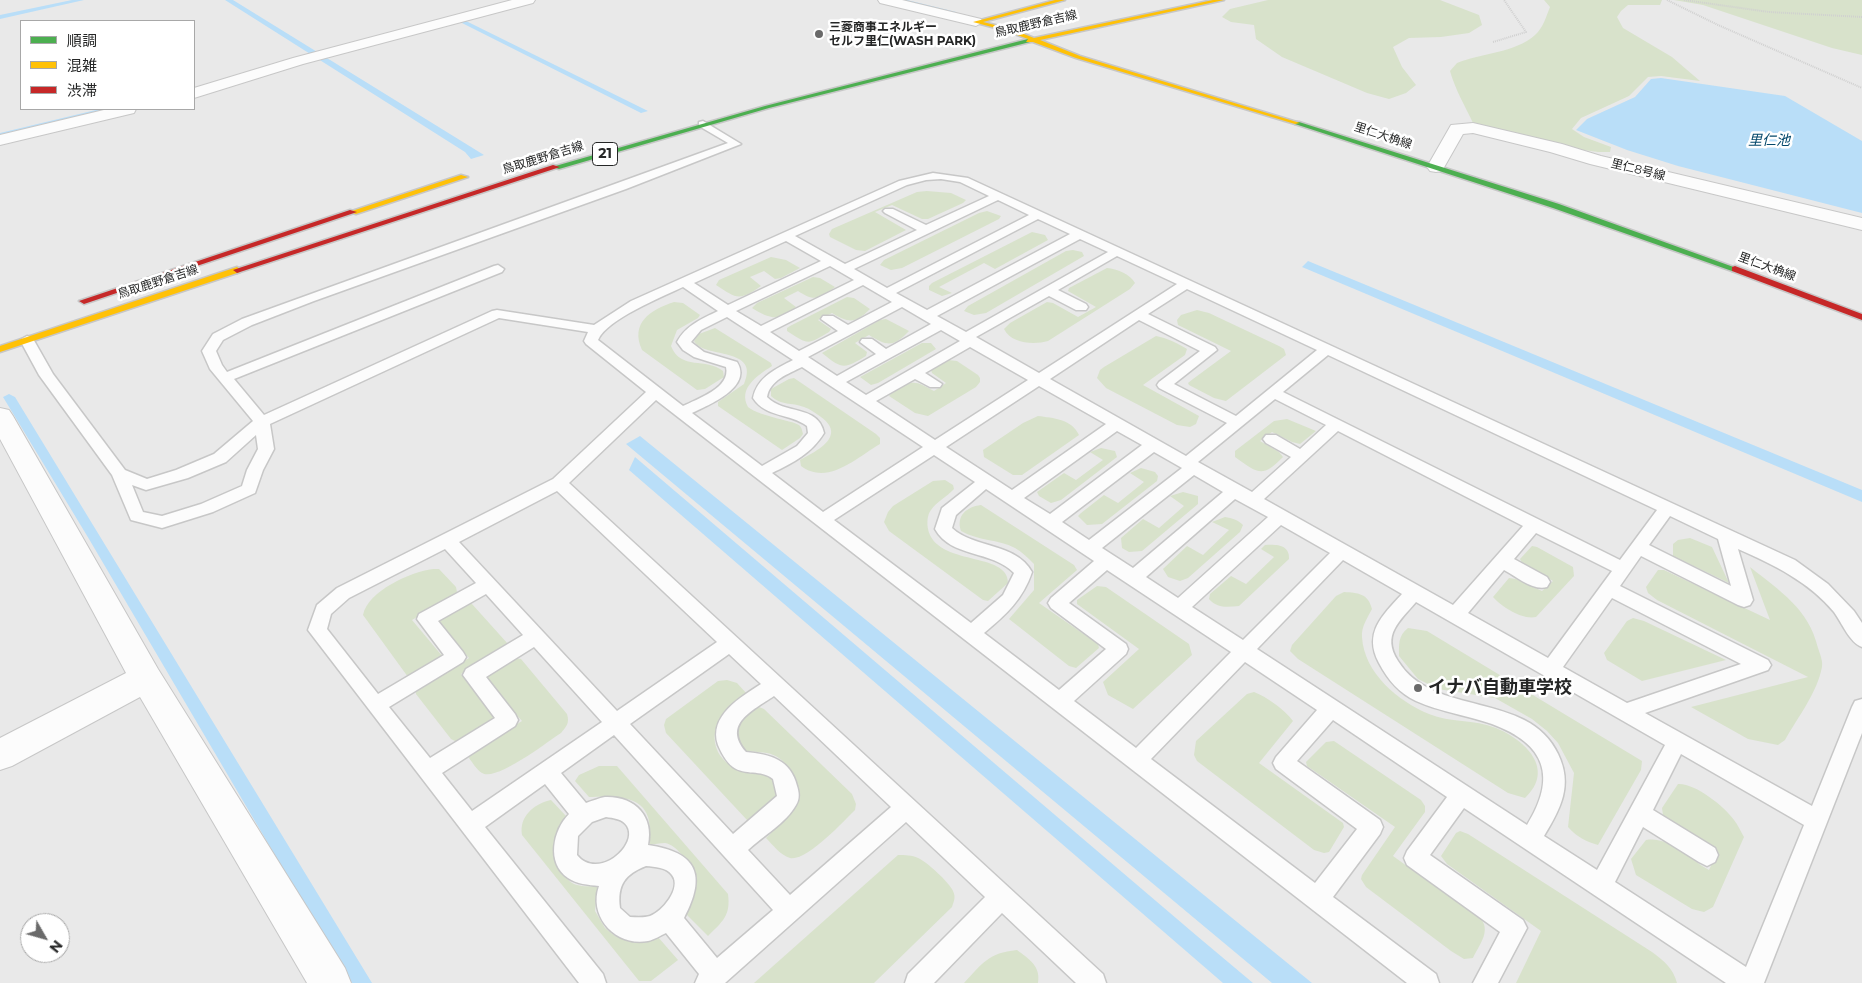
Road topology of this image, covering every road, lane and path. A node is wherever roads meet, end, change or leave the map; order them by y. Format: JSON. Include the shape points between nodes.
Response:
{"nodes":[{"id":1,"x":528,"y":0,"type":"edge"},
{"id":2,"x":885,"y":0,"type":"edge"},
{"id":3,"x":1062,"y":0,"type":"edge"},
{"id":4,"x":1221,"y":0,"type":"edge"},
{"id":5,"x":1504,"y":0,"type":"edge"},
{"id":6,"x":1667,"y":0,"type":"edge"},
{"id":7,"x":1684,"y":0,"type":"edge"},
{"id":8,"x":1862,"y":17,"type":"edge"},
{"id":9,"x":976,"y":22,"type":"junction"},
{"id":10,"x":1028,"y":26,"type":"dead end"},
{"id":11,"x":1009,"y":30,"type":"junction"},
{"id":12,"x":982,"y":37,"type":"dead end"},
{"id":13,"x":1035,"y":39,"type":"junction"},
{"id":14,"x":1493,"y":42,"type":"dead end"},
{"id":15,"x":1862,"y":88,"type":"edge"},
{"id":16,"x":195,"y":93,"type":"edge"},
{"id":17,"x":124,"y":110,"type":"edge"},
{"id":18,"x":703,"y":124,"type":"junction"},
{"id":19,"x":0,"y":140,"type":"edge"},
{"id":20,"x":1436,"y":168,"type":"junction"},
{"id":21,"x":476,"y":173,"type":"dead end"},
{"id":22,"x":997,"y":196,"type":"junction"},
{"id":23,"x":889,"y":211,"type":"dead end"},
{"id":24,"x":1037,"y":215,"type":"junction"},
{"id":25,"x":1862,"y":224,"type":"edge"},
{"id":26,"x":926,"y":230,"type":"junction"},
{"id":27,"x":1079,"y":234,"type":"junction"},
{"id":28,"x":786,"y":236,"type":"junction"},
{"id":29,"x":1116,"y":252,"type":"junction"},
{"id":30,"x":838,"y":265,"type":"junction"},
{"id":31,"x":498,"y":269,"type":"dead end"},
{"id":32,"x":762,"y":277,"type":"dead end"},
{"id":33,"x":864,"y":280,"type":"junction"},
{"id":34,"x":684,"y":282,"type":"junction"},
{"id":35,"x":1186,"y":284,"type":"junction"},
{"id":36,"x":776,"y":287,"type":"junction"},
{"id":37,"x":1048,"y":290,"type":"junction"},
{"id":38,"x":886,"y":293,"type":"junction"},
{"id":39,"x":796,"y":297,"type":"dead end"},
{"id":40,"x":902,"y":302,"type":"junction"},
{"id":41,"x":75,"y":304,"type":"dead end"},
{"id":42,"x":812,"y":307,"type":"junction"},
{"id":43,"x":1081,"y":307,"type":"dead end"},
{"id":44,"x":727,"y":311,"type":"junction"},
{"id":45,"x":1139,"y":315,"type":"junction"},
{"id":46,"x":1862,"y":317,"type":"edge"},
{"id":47,"x":828,"y":319,"type":"dead end"},
{"id":48,"x":934,"y":320,"type":"junction"},
{"id":49,"x":596,"y":329,"type":"junction"},
{"id":50,"x":848,"y":331,"type":"junction"},
{"id":51,"x":760,"y":332,"type":"junction"},
{"id":52,"x":27,"y":340,"type":"junction"},
{"id":53,"x":968,"y":340,"type":"junction"},
{"id":54,"x":867,"y":342,"type":"dead end"},
{"id":55,"x":0,"y":349,"type":"edge"},
{"id":56,"x":1326,"y":350,"type":"junction"},
{"id":57,"x":886,"y":355,"type":"junction"},
{"id":58,"x":801,"y":359,"type":"junction"},
{"id":59,"x":915,"y":373,"type":"junction"},
{"id":60,"x":224,"y":378,"type":"junction"},
{"id":61,"x":1038,"y":380,"type":"junction"},
{"id":62,"x":836,"y":382,"type":"junction"},
{"id":63,"x":934,"y":384,"type":"dead end"},
{"id":64,"x":655,"y":392,"type":"junction"},
{"id":65,"x":1274,"y":393,"type":"junction"},
{"id":66,"x":865,"y":401,"type":"junction"},
{"id":67,"x":682,"y":412,"type":"junction"},
{"id":68,"x":0,"y":416,"type":"edge"},
{"id":69,"x":262,"y":422,"type":"junction"},
{"id":70,"x":1238,"y":423,"type":"junction"},
{"id":71,"x":1116,"y":424,"type":"junction"},
{"id":72,"x":1336,"y":424,"type":"junction"},
{"id":73,"x":1271,"y":439,"type":"dead end"},
{"id":74,"x":1153,"y":446,"type":"junction"},
{"id":75,"x":935,"y":447,"type":"junction"},
{"id":76,"x":1302,"y":456,"type":"junction"},
{"id":77,"x":1189,"y":466,"type":"junction"},
{"id":78,"x":760,"y":473,"type":"junction"},
{"id":79,"x":119,"y":474,"type":"junction"},
{"id":80,"x":986,"y":481,"type":"junction"},
{"id":81,"x":559,"y":483,"type":"junction"},
{"id":82,"x":1234,"y":491,"type":"junction"},
{"id":83,"x":1012,"y":498,"type":"junction"},
{"id":84,"x":1252,"y":501,"type":"junction"},
{"id":85,"x":1667,"y":508,"type":"junction"},
{"id":86,"x":1279,"y":517,"type":"junction"},
{"id":87,"x":822,"y":520,"type":"junction"},
{"id":88,"x":1050,"y":523,"type":"junction"},
{"id":89,"x":1534,"y":524,"type":"junction"},
{"id":90,"x":1726,"y":536,"type":"junction"},
{"id":91,"x":447,"y":540,"type":"junction"},
{"id":92,"x":1638,"y":547,"type":"junction"},
{"id":93,"x":1089,"y":549,"type":"junction"},
{"id":94,"x":1341,"y":552,"type":"junction"},
{"id":95,"x":1107,"y":560,"type":"junction"},
{"id":96,"x":1502,"y":561,"type":"junction"},
{"id":97,"x":1622,"y":569,"type":"junction"},
{"id":98,"x":1133,"y":578,"type":"junction"},
{"id":99,"x":1541,"y":582,"type":"dead end"},
{"id":100,"x":488,"y":584,"type":"junction"},
{"id":101,"x":1609,"y":588,"type":"junction"},
{"id":102,"x":1414,"y":593,"type":"junction"},
{"id":103,"x":1179,"y":608,"type":"junction"},
{"id":104,"x":1455,"y":616,"type":"junction"},
{"id":105,"x":970,"y":634,"type":"junction"},
{"id":106,"x":536,"y":636,"type":"junction"},
{"id":107,"x":1862,"y":640,"type":"edge"},
{"id":108,"x":730,"y":643,"type":"junction"},
{"id":109,"x":1245,"y":651,"type":"junction"},
{"id":110,"x":1550,"y":670,"type":"junction"},
{"id":111,"x":146,"y":678,"type":"junction"},
{"id":112,"x":775,"y":685,"type":"junction"},
{"id":113,"x":1059,"y":702,"type":"junction"},
{"id":114,"x":376,"y":705,"type":"junction"},
{"id":115,"x":1331,"y":708,"type":"junction"},
{"id":116,"x":1862,"y":708,"type":"edge"},
{"id":117,"x":1624,"y":712,"type":"junction"},
{"id":118,"x":617,"y":722,"type":"junction"},
{"id":119,"x":1677,"y":742,"type":"junction"},
{"id":120,"x":0,"y":755,"type":"edge"},
{"id":121,"x":1136,"y":761,"type":"junction"},
{"id":122,"x":428,"y":771,"type":"junction"},
{"id":123,"x":548,"y":772,"type":"junction"},
{"id":124,"x":1462,"y":794,"type":"junction"},
{"id":125,"x":906,"y":808,"type":"junction"},
{"id":126,"x":1639,"y":813,"type":"junction"},
{"id":127,"x":583,"y":816,"type":"junction"},
{"id":128,"x":1816,"y":820,"type":"junction"},
{"id":129,"x":470,"y":825,"type":"junction"},
{"id":130,"x":1530,"y":839,"type":"junction"},
{"id":131,"x":732,"y":849,"type":"junction"},
{"id":132,"x":1707,"y":855,"type":"dead end"},
{"id":133,"x":624,"y":864,"type":"junction"},
{"id":134,"x":1601,"y":886,"type":"junction"},
{"id":135,"x":1002,"y":896,"type":"junction"},
{"id":136,"x":1317,"y":899,"type":"junction"},
{"id":137,"x":789,"y":911,"type":"junction"},
{"id":138,"x":669,"y":918,"type":"junction"},
{"id":139,"x":711,"y":979,"type":"edge"},
{"id":140,"x":330,"y":983,"type":"edge"},
{"id":141,"x":594,"y":983,"type":"edge"},
{"id":142,"x":917,"y":983,"type":"edge"},
{"id":143,"x":1094,"y":983,"type":"edge"},
{"id":144,"x":1427,"y":983,"type":"edge"},
{"id":145,"x":1485,"y":983,"type":"edge"},
{"id":146,"x":1750,"y":983,"type":"edge"}],
"edges":[{"from":1,"to":16,"type":"street","via":[[298,60]]},
{"from":2,"to":9,"type":"street"},
{"from":3,"to":9,"type":"main road"},
{"from":4,"to":13,"type":"main road","name":"鳥取鹿野倉吉線","number":"21"},
{"from":5,"to":14,"type":"path","via":[[1526,32]]},
{"from":6,"to":15,"type":"path","via":[[1718,26]]},
{"from":7,"to":8,"type":"path","via":[[1769,12]]},
{"from":9,"to":11,"type":"main road","name":"里仁大桷線"},
{"from":10,"to":11,"type":"main road","name":"鳥取鹿野倉吉線"},
{"from":11,"to":12,"type":"main road","name":"鳥取鹿野倉吉線"},
{"from":11,"to":13,"type":"main road","name":"里仁大桷線"},
{"from":13,"to":18,"type":"main road","name":"鳥取鹿野倉吉線","number":"21","via":[[956,56]]},
{"from":13,"to":20,"type":"main road","name":"里仁大桷線","via":[[1078,57]]},
{"from":17,"to":19,"type":"street"},
{"from":18,"to":52,"type":"main road","name":"鳥取鹿野倉吉線","number":"21","via":[[495,186]]},
{"from":18,"to":60,"type":"lane","via":[[736,144],[247,322],[218,338],[209,351]]},
{"from":20,"to":25,"type":"street","name":"里仁8号線","via":[[1458,129],[1473,128]]},
{"from":20,"to":46,"type":"main road","name":"里仁大桷線","via":[[1680,249]]},
{"from":21,"to":41,"type":"main road","name":"鳥取鹿野倉吉線"},
{"from":22,"to":24,"type":"lane"},
{"from":22,"to":26,"type":"lane"},
{"from":22,"to":28,"type":"lane","via":[[948,176],[915,178]]},
{"from":23,"to":26,"type":"lane"},
{"from":24,"to":27,"type":"lane"},
{"from":24,"to":38,"type":"lane"},
{"from":26,"to":30,"type":"lane"},
{"from":27,"to":29,"type":"lane"},
{"from":27,"to":48,"type":"lane"},
{"from":28,"to":30,"type":"lane"},
{"from":28,"to":34,"type":"lane"},
{"from":29,"to":35,"type":"lane"},
{"from":29,"to":37,"type":"lane"},
{"from":30,"to":33,"type":"lane"},
{"from":30,"to":36,"type":"lane"},
{"from":31,"to":60,"type":"lane"},
{"from":32,"to":36,"type":"lane"},
{"from":33,"to":38,"type":"lane"},
{"from":33,"to":42,"type":"lane"},
{"from":34,"to":44,"type":"lane"},
{"from":34,"to":49,"type":"lane","via":[[636,304]]},
{"from":35,"to":45,"type":"lane"},
{"from":35,"to":56,"type":"lane"},
{"from":36,"to":44,"type":"lane"},
{"from":37,"to":43,"type":"lane"},
{"from":37,"to":53,"type":"lane"},
{"from":38,"to":40,"type":"lane"},
{"from":39,"to":42,"type":"lane"},
{"from":40,"to":48,"type":"lane"},
{"from":40,"to":50,"type":"lane"},
{"from":42,"to":51,"type":"lane"},
{"from":44,"to":51,"type":"lane"},
{"from":44,"to":67,"type":"lane","via":[[694,329],[684,342],[693,352],[732,364],[735,376],[720,392]]},
{"from":45,"to":61,"type":"lane"},
{"from":45,"to":70,"type":"lane","via":[[1210,350],[1164,385]]},
{"from":47,"to":50,"type":"lane"},
{"from":48,"to":53,"type":"lane"},
{"from":48,"to":57,"type":"lane"},
{"from":49,"to":64,"type":"lane","via":[[591,341]]},
{"from":49,"to":69,"type":"lane","via":[[497,314]]},
{"from":50,"to":58,"type":"lane"},
{"from":51,"to":58,"type":"lane"},
{"from":52,"to":55,"type":"main road","name":"鳥取鹿野倉吉線","number":"21"},
{"from":52,"to":79,"type":"lane","via":[[46,375]]},
{"from":53,"to":59,"type":"lane"},
{"from":53,"to":61,"type":"lane"},
{"from":54,"to":57,"type":"lane"},
{"from":56,"to":65,"type":"lane"},
{"from":56,"to":85,"type":"lane"},
{"from":57,"to":62,"type":"lane"},
{"from":58,"to":62,"type":"lane"},
{"from":58,"to":78,"type":"lane","via":[[765,383],[760,390],[760,398],[771,409],[813,423],[816,430],[814,438],[807,446]]},
{"from":59,"to":63,"type":"lane"},
{"from":59,"to":66,"type":"lane"},
{"from":60,"to":69,"type":"lane"},
{"from":61,"to":71,"type":"lane"},
{"from":61,"to":75,"type":"lane"},
{"from":62,"to":66,"type":"lane"},
{"from":64,"to":67,"type":"lane"},
{"from":64,"to":81,"type":"lane"},
{"from":65,"to":70,"type":"lane"},
{"from":65,"to":72,"type":"lane"},
{"from":66,"to":75,"type":"lane"},
{"from":67,"to":78,"type":"lane"},
{"from":68,"to":111,"type":"street"},
{"from":69,"to":79,"type":"lane","via":[[220,458],[182,474],[146,485]]},
{"from":69,"to":79,"type":"lane","via":[[266,449],[254,470],[249,488],[207,508],[162,522],[137,516]]},
{"from":70,"to":77,"type":"lane"},
{"from":71,"to":74,"type":"lane"},
{"from":71,"to":83,"type":"lane"},
{"from":72,"to":76,"type":"lane"},
{"from":72,"to":89,"type":"lane"},
{"from":73,"to":76,"type":"lane"},
{"from":74,"to":77,"type":"lane"},
{"from":74,"to":88,"type":"lane"},
{"from":75,"to":80,"type":"lane"},
{"from":75,"to":87,"type":"lane"},
{"from":76,"to":84,"type":"lane"},
{"from":77,"to":82,"type":"lane"},
{"from":77,"to":93,"type":"lane"},
{"from":78,"to":87,"type":"lane"},
{"from":80,"to":83,"type":"lane"},
{"from":80,"to":105,"type":"lane","via":[[948,512],[943,529],[959,543],[1006,558],[1023,572],[1013,598]]},
{"from":81,"to":91,"type":"lane"},
{"from":81,"to":108,"type":"lane"},
{"from":82,"to":84,"type":"lane"},
{"from":82,"to":98,"type":"lane"},
{"from":83,"to":88,"type":"lane"},
{"from":84,"to":86,"type":"lane"},
{"from":85,"to":90,"type":"lane"},
{"from":85,"to":92,"type":"lane"},
{"from":86,"to":94,"type":"lane"},
{"from":86,"to":103,"type":"lane"},
{"from":87,"to":105,"type":"lane"},
{"from":88,"to":93,"type":"lane"},
{"from":89,"to":96,"type":"lane"},
{"from":89,"to":97,"type":"lane"},
{"from":90,"to":92,"type":"lane","via":[[1744,600]]},
{"from":90,"to":107,"type":"lane","via":[[1789,565],[1817,583],[1840,605]]},
{"from":91,"to":100,"type":"lane"},
{"from":91,"to":114,"type":"lane","via":[[343,593],[323,610],[318,630]]},
{"from":92,"to":97,"type":"lane"},
{"from":93,"to":95,"type":"lane"},
{"from":94,"to":102,"type":"lane"},
{"from":94,"to":109,"type":"lane"},
{"from":95,"to":98,"type":"lane"},
{"from":95,"to":113,"type":"lane","via":[[1057,603],[1119,649]]},
{"from":96,"to":99,"type":"lane"},
{"from":96,"to":104,"type":"lane"},
{"from":97,"to":101,"type":"lane"},
{"from":98,"to":103,"type":"lane"},
{"from":100,"to":106,"type":"lane"},
{"from":100,"to":114,"type":"lane","via":[[426,620],[456,657]]},
{"from":101,"to":110,"type":"lane"},
{"from":101,"to":117,"type":"lane","via":[[1761,665]]},
{"from":102,"to":104,"type":"lane"},
{"from":102,"to":130,"type":"lane","via":[[1384,629],[1381,648],[1390,667],[1406,685],[1429,699],[1501,719],[1524,730],[1542,745],[1554,766],[1554,791],[1543,819]]},
{"from":103,"to":109,"type":"lane"},
{"from":104,"to":110,"type":"lane"},
{"from":105,"to":113,"type":"lane"},
{"from":106,"to":118,"type":"lane"},
{"from":106,"to":122,"type":"lane","via":[[472,675],[508,720]]},
{"from":108,"to":112,"type":"lane"},
{"from":108,"to":118,"type":"lane"},
{"from":109,"to":115,"type":"lane"},
{"from":109,"to":121,"type":"lane"},
{"from":110,"to":117,"type":"lane"},
{"from":111,"to":120,"type":"street"},
{"from":111,"to":140,"type":"street"},
{"from":112,"to":125,"type":"lane"},
{"from":112,"to":131,"type":"lane","via":[[730,719],[724,732],[726,744],[741,761],[765,762],[776,768],[788,787],[788,798]]},
{"from":113,"to":121,"type":"lane"},
{"from":114,"to":122,"type":"lane"},
{"from":115,"to":124,"type":"lane"},
{"from":115,"to":136,"type":"lane","via":[[1283,763],[1372,827]]},
{"from":116,"to":128,"type":"lane"},
{"from":117,"to":119,"type":"lane"},
{"from":118,"to":123,"type":"lane"},
{"from":118,"to":131,"type":"lane"},
{"from":119,"to":126,"type":"lane"},
{"from":119,"to":128,"type":"lane"},
{"from":121,"to":136,"type":"lane"},
{"from":122,"to":129,"type":"lane"},
{"from":123,"to":127,"type":"lane"},
{"from":123,"to":129,"type":"lane"},
{"from":124,"to":130,"type":"lane"},
{"from":124,"to":145,"type":"lane","via":[[1415,858],[1515,928]]},
{"from":125,"to":135,"type":"lane"},
{"from":125,"to":137,"type":"lane"},
{"from":126,"to":132,"type":"lane"},
{"from":126,"to":134,"type":"lane"},
{"from":127,"to":133,"type":"lane","via":[[593,810],[618,807],[636,819],[640,830],[639,842],[634,854]]},
{"from":127,"to":133,"type":"lane","via":[[566,836],[565,858],[570,866],[589,876],[613,871]]},
{"from":128,"to":146,"type":"lane"},
{"from":129,"to":141,"type":"lane"},
{"from":130,"to":134,"type":"lane"},
{"from":131,"to":137,"type":"lane"},
{"from":133,"to":138,"type":"lane","via":[[646,855],[669,858],[678,863],[684,872],[685,895]]},
{"from":133,"to":138,"type":"lane","via":[[614,876],[606,901],[617,922],[628,929],[642,930]]},
{"from":134,"to":146,"type":"lane"},
{"from":135,"to":142,"type":"lane"},
{"from":135,"to":143,"type":"lane"},
{"from":136,"to":144,"type":"lane"},
{"from":137,"to":139,"type":"lane"},
{"from":138,"to":139,"type":"lane"}]}
